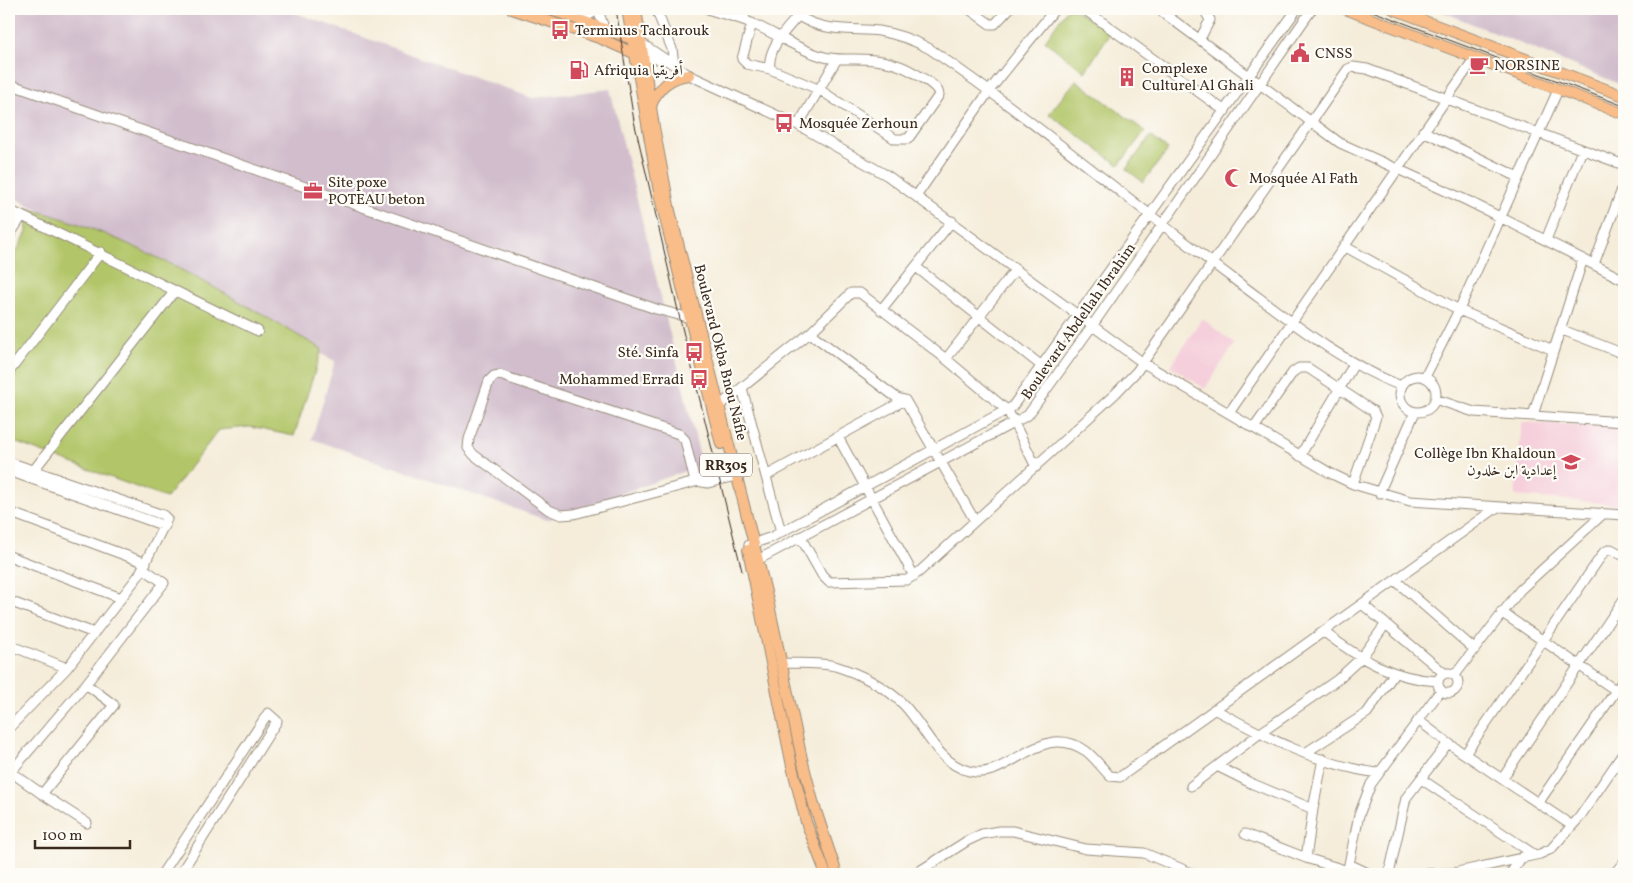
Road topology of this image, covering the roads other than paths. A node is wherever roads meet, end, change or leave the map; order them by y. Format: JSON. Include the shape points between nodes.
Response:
{"nodes":[{"id":1,"x":512,"y":9,"type":"edge"},
{"id":2,"x":549,"y":9,"type":"edge"},
{"id":3,"x":600,"y":9,"type":"edge"},
{"id":4,"x":627,"y":9,"type":"edge"},
{"id":5,"x":636,"y":9,"type":"edge"},
{"id":6,"x":656,"y":9,"type":"edge"},
{"id":7,"x":708,"y":9,"type":"edge"},
{"id":8,"x":743,"y":9,"type":"edge"},
{"id":9,"x":791,"y":9,"type":"edge"},
{"id":10,"x":968,"y":9,"type":"edge"},
{"id":11,"x":1009,"y":9,"type":"edge"},
{"id":12,"x":1055,"y":9,"type":"edge"},
{"id":13,"x":1084,"y":9,"type":"edge"},
{"id":14,"x":1158,"y":9,"type":"edge"},
{"id":15,"x":1204,"y":9,"type":"edge"},
{"id":16,"x":1297,"y":9,"type":"edge"},
{"id":17,"x":1312,"y":9,"type":"edge"},
{"id":18,"x":1345,"y":9,"type":"edge"},
{"id":19,"x":1392,"y":9,"type":"edge"},
{"id":20,"x":798,"y":16,"type":"junction"},
{"id":21,"x":581,"y":20,"type":"junction"},
{"id":22,"x":748,"y":22,"type":"junction"},
{"id":23,"x":604,"y":28,"type":"junction"},
{"id":24,"x":780,"y":37,"type":"junction"},
{"id":25,"x":1200,"y":39,"type":"junction"},
{"id":26,"x":636,"y":41,"type":"junction"},
{"id":27,"x":639,"y":55,"type":"junction"},
{"id":28,"x":837,"y":59,"type":"junction"},
{"id":29,"x":1474,"y":59,"type":"junction"},
{"id":30,"x":665,"y":60,"type":"junction"},
{"id":31,"x":674,"y":66,"type":"junction"},
{"id":32,"x":770,"y":69,"type":"junction"},
{"id":33,"x":689,"y":74,"type":"junction"},
{"id":34,"x":1248,"y":76,"type":"junction"},
{"id":35,"x":9,"y":84,"type":"edge"},
{"id":36,"x":1260,"y":85,"type":"junction"},
{"id":37,"x":820,"y":90,"type":"junction"},
{"id":38,"x":1558,"y":90,"type":"junction"},
{"id":39,"x":989,"y":91,"type":"junction"},
{"id":40,"x":1624,"y":96,"type":"edge"},
{"id":41,"x":1446,"y":98,"type":"junction"},
{"id":42,"x":651,"y":108,"type":"junction"},
{"id":43,"x":1225,"y":111,"type":"junction"},
{"id":44,"x":1624,"y":114,"type":"edge"},
{"id":45,"x":1310,"y":121,"type":"junction"},
{"id":46,"x":798,"y":125,"type":"junction"},
{"id":47,"x":1423,"y":131,"type":"junction"},
{"id":48,"x":1538,"y":132,"type":"junction"},
{"id":49,"x":1582,"y":150,"type":"junction"},
{"id":50,"x":1624,"y":165,"type":"edge"},
{"id":51,"x":1397,"y":169,"type":"junction"},
{"id":52,"x":1518,"y":177,"type":"junction"},
{"id":53,"x":1624,"y":184,"type":"edge"},
{"id":54,"x":917,"y":195,"type":"junction"},
{"id":55,"x":1622,"y":200,"type":"edge"},
{"id":56,"x":9,"y":210,"type":"edge"},
{"id":57,"x":22,"y":216,"type":"junction"},
{"id":58,"x":1150,"y":217,"type":"junction"},
{"id":59,"x":1500,"y":217,"type":"junction"},
{"id":60,"x":952,"y":221,"type":"junction"},
{"id":61,"x":1162,"y":225,"type":"junction"},
{"id":62,"x":9,"y":236,"type":"edge"},
{"id":63,"x":1546,"y":240,"type":"junction"},
{"id":64,"x":1344,"y":246,"type":"junction"},
{"id":65,"x":101,"y":252,"type":"junction"},
{"id":66,"x":1583,"y":259,"type":"junction"},
{"id":67,"x":1212,"y":263,"type":"junction"},
{"id":68,"x":1594,"y":264,"type":"junction"},
{"id":69,"x":916,"y":267,"type":"junction"},
{"id":70,"x":1015,"y":270,"type":"junction"},
{"id":71,"x":1624,"y":280,"type":"edge"},
{"id":72,"x":174,"y":292,"type":"junction"},
{"id":73,"x":882,"y":310,"type":"junction"},
{"id":74,"x":1459,"y":310,"type":"junction"},
{"id":75,"x":1078,"y":317,"type":"junction"},
{"id":76,"x":979,"y":318,"type":"junction"},
{"id":77,"x":693,"y":319,"type":"junction"},
{"id":78,"x":1292,"y":322,"type":"junction"},
{"id":79,"x":1092,"y":326,"type":"junction"},
{"id":80,"x":1560,"y":329,"type":"junction"},
{"id":81,"x":258,"y":331,"type":"dead end"},
{"id":82,"x":810,"y":333,"type":"junction"},
{"id":83,"x":1553,"y":350,"type":"junction"},
{"id":84,"x":1624,"y":354,"type":"edge"},
{"id":85,"x":946,"y":359,"type":"junction"},
{"id":86,"x":1142,"y":362,"type":"junction"},
{"id":87,"x":1354,"y":364,"type":"junction"},
{"id":88,"x":1043,"y":367,"type":"junction"},
{"id":89,"x":9,"y":372,"type":"edge"},
{"id":90,"x":1425,"y":377,"type":"junction"},
{"id":91,"x":1401,"y":386,"type":"junction"},
{"id":92,"x":742,"y":388,"type":"junction"},
{"id":93,"x":1340,"y":390,"type":"junction"},
{"id":94,"x":1435,"y":399,"type":"junction"},
{"id":95,"x":905,"y":400,"type":"junction"},
{"id":96,"x":719,"y":406,"type":"junction"},
{"id":97,"x":1008,"y":411,"type":"junction"},
{"id":98,"x":1414,"y":412,"type":"junction"},
{"id":99,"x":1229,"y":413,"type":"junction"},
{"id":100,"x":1533,"y":415,"type":"junction"},
{"id":101,"x":1624,"y":422,"type":"edge"},
{"id":102,"x":1015,"y":423,"type":"junction"},
{"id":103,"x":1254,"y":428,"type":"junction"},
{"id":104,"x":838,"y":437,"type":"junction"},
{"id":105,"x":934,"y":450,"type":"junction"},
{"id":106,"x":1300,"y":456,"type":"junction"},
{"id":107,"x":9,"y":462,"type":"edge"},
{"id":108,"x":941,"y":462,"type":"junction"},
{"id":109,"x":1036,"y":467,"type":"junction"},
{"id":110,"x":9,"y":471,"type":"edge"},
{"id":111,"x":33,"y":471,"type":"junction"},
{"id":112,"x":732,"y":473,"type":"junction"},
{"id":113,"x":766,"y":476,"type":"junction"},
{"id":114,"x":696,"y":482,"type":"junction"},
{"id":115,"x":1353,"y":484,"type":"junction"},
{"id":116,"x":865,"y":487,"type":"junction"},
{"id":117,"x":1379,"y":493,"type":"junction"},
{"id":118,"x":872,"y":500,"type":"junction"},
{"id":119,"x":1496,"y":508,"type":"junction"},
{"id":120,"x":9,"y":512,"type":"edge"},
{"id":121,"x":1603,"y":514,"type":"junction"},
{"id":122,"x":1624,"y":516,"type":"edge"},
{"id":123,"x":975,"y":521,"type":"junction"},
{"id":124,"x":165,"y":526,"type":"junction"},
{"id":125,"x":781,"y":532,"type":"junction"},
{"id":126,"x":801,"y":538,"type":"junction"},
{"id":127,"x":750,"y":545,"type":"junction"},
{"id":128,"x":9,"y":556,"type":"edge"},
{"id":129,"x":1624,"y":556,"type":"edge"},
{"id":130,"x":754,"y":562,"type":"junction"},
{"id":131,"x":145,"y":566,"type":"junction"},
{"id":132,"x":914,"y":576,"type":"junction"},
{"id":133,"x":1395,"y":580,"type":"junction"},
{"id":134,"x":121,"y":598,"type":"junction"},
{"id":135,"x":1624,"y":599,"type":"edge"},
{"id":136,"x":9,"y":601,"type":"edge"},
{"id":137,"x":1362,"y":604,"type":"junction"},
{"id":138,"x":1501,"y":612,"type":"junction"},
{"id":139,"x":1385,"y":625,"type":"junction"},
{"id":140,"x":1324,"y":632,"type":"junction"},
{"id":141,"x":94,"y":633,"type":"junction"},
{"id":142,"x":1543,"y":641,"type":"junction"},
{"id":143,"x":9,"y":646,"type":"edge"},
{"id":144,"x":1474,"y":649,"type":"junction"},
{"id":145,"x":1361,"y":658,"type":"junction"},
{"id":146,"x":782,"y":663,"type":"junction"},
{"id":147,"x":1578,"y":664,"type":"junction"},
{"id":148,"x":67,"y":668,"type":"junction"},
{"id":149,"x":1444,"y":673,"type":"junction"},
{"id":150,"x":1394,"y":674,"type":"junction"},
{"id":151,"x":1455,"y":674,"type":"junction"},
{"id":152,"x":1624,"y":679,"type":"edge"},
{"id":153,"x":1438,"y":681,"type":"junction"},
{"id":154,"x":86,"y":684,"type":"junction"},
{"id":155,"x":1441,"y":690,"type":"junction"},
{"id":156,"x":1620,"y":693,"type":"edge"},
{"id":157,"x":1214,"y":709,"type":"junction"},
{"id":158,"x":1418,"y":720,"type":"junction"},
{"id":159,"x":9,"y":728,"type":"edge"},
{"id":160,"x":1259,"y":734,"type":"junction"},
{"id":161,"x":1448,"y":743,"type":"junction"},
{"id":162,"x":1624,"y":752,"type":"edge"},
{"id":163,"x":1305,"y":753,"type":"junction"},
{"id":164,"x":1465,"y":754,"type":"junction"},
{"id":165,"x":1324,"y":759,"type":"junction"},
{"id":166,"x":1217,"y":766,"type":"junction"},
{"id":167,"x":10,"y":773,"type":"edge"},
{"id":168,"x":1377,"y":773,"type":"junction"},
{"id":169,"x":1502,"y":778,"type":"junction"},
{"id":170,"x":1421,"y":779,"type":"junction"},
{"id":171,"x":1191,"y":786,"type":"dead end"},
{"id":172,"x":42,"y":794,"type":"junction"},
{"id":173,"x":1539,"y":802,"type":"junction"},
{"id":174,"x":1313,"y":809,"type":"junction"},
{"id":175,"x":86,"y":823,"type":"dead end"},
{"id":176,"x":1571,"y":825,"type":"junction"},
{"id":177,"x":1245,"y":834,"type":"dead end"},
{"id":178,"x":1535,"y":855,"type":"junction"},
{"id":179,"x":1522,"y":857,"type":"junction"},
{"id":180,"x":1306,"y":858,"type":"junction"},
{"id":181,"x":1624,"y":862,"type":"edge"},
{"id":182,"x":1348,"y":870,"type":"edge"},
{"id":183,"x":1453,"y":873,"type":"edge"},
{"id":184,"x":162,"y":874,"type":"edge"},
{"id":185,"x":180,"y":874,"type":"edge"},
{"id":186,"x":826,"y":874,"type":"edge"},
{"id":187,"x":837,"y":874,"type":"edge"},
{"id":188,"x":915,"y":874,"type":"edge"},
{"id":189,"x":1194,"y":874,"type":"edge"},
{"id":190,"x":1370,"y":874,"type":"edge"},
{"id":191,"x":1389,"y":874,"type":"edge"},
{"id":192,"x":1420,"y":874,"type":"edge"},
{"id":193,"x":1510,"y":874,"type":"edge"},
{"id":194,"x":1614,"y":874,"type":"edge"}],
"edges":[{"from":1,"to":27,"type":"main road"},
{"from":2,"to":21,"type":"main road"},
{"from":3,"to":21,"type":"street"},
{"from":3,"to":23,"type":"street"},
{"from":4,"to":26,"type":"main road","name":"Boulevard Okba Bnou Nafie","number":"RR305"},
{"from":5,"to":26,"type":"main road","name":"Boulevard Okba Bnou Nafie","number":"RR305"},
{"from":6,"to":31,"type":"street","via":[[672,49]]},
{"from":7,"to":22,"type":"street"},
{"from":8,"to":22,"type":"street"},
{"from":9,"to":20,"type":"street"},
{"from":10,"to":11,"type":"street","via":[[990,24],[999,22]]},
{"from":12,"to":39,"type":"street"},
{"from":13,"to":43,"type":"street"},
{"from":14,"to":25,"type":"street"},
{"from":15,"to":25,"type":"street","via":[[1210,20]]},
{"from":16,"to":34,"type":"street","name":"Boulevard Abdellah Ibrahim"},
{"from":17,"to":36,"type":"street","name":"Boulevard Abdellah Ibrahim"},
{"from":18,"to":29,"type":"main road"},
{"from":19,"to":40,"type":"main road"},
{"from":20,"to":24,"type":"street"},
{"from":20,"to":39,"type":"street","via":[[819,25],[880,32],[915,41]]},
{"from":21,"to":23,"type":"main road"},
{"from":22,"to":24,"type":"street"},
{"from":22,"to":32,"type":"street","via":[[742,59],[747,64]]},
{"from":23,"to":26,"type":"main road"},
{"from":24,"to":28,"type":"street","via":[[815,54]]},
{"from":24,"to":32,"type":"street","via":[[771,54]]},
{"from":25,"to":34,"type":"street"},
{"from":26,"to":27,"type":"main road","name":"Boulevard Okba Bnou Nafie","number":"RR305"},
{"from":26,"to":30,"type":"street"},
{"from":27,"to":30,"type":"street"},
{"from":27,"to":42,"type":"main road","name":"Boulevard Okba Bnou Nafie","number":"RR305"},
{"from":27,"to":77,"type":"main road","name":"Boulevard Okba Bnou Nafie","number":"RR305","via":[[660,198]]},
{"from":28,"to":37,"type":"street"},
{"from":28,"to":37,"type":"street","via":[[897,64],[936,88],[939,97],[911,136],[901,140]]},
{"from":29,"to":38,"type":"main road"},
{"from":29,"to":41,"type":"street"},
{"from":30,"to":31,"type":"street"},
{"from":31,"to":33,"type":"street"},
{"from":32,"to":37,"type":"street"},
{"from":33,"to":42,"type":"main road","via":[[667,83],[655,97]]},
{"from":33,"to":46,"type":"street"},
{"from":34,"to":36,"type":"street"},
{"from":34,"to":43,"type":"street","name":"Boulevard Abdellah Ibrahim"},
{"from":35,"to":77,"type":"street"},
{"from":36,"to":45,"type":"street"},
{"from":36,"to":61,"type":"street","name":"Boulevard Abdellah Ibrahim"},
{"from":37,"to":46,"type":"street"},
{"from":38,"to":44,"type":"main road"},
{"from":38,"to":48,"type":"street"},
{"from":39,"to":54,"type":"street"},
{"from":39,"to":58,"type":"street"},
{"from":41,"to":45,"type":"street","via":[[1353,66],[1344,72]]},
{"from":41,"to":47,"type":"street"},
{"from":41,"to":48,"type":"street"},
{"from":42,"to":77,"type":"main road","name":"Boulevard Okba Bnou Nafie","number":"RR305"},
{"from":43,"to":58,"type":"street","name":"Boulevard Abdellah Ibrahim"},
{"from":45,"to":51,"type":"street","via":[[1340,143]]},
{"from":45,"to":67,"type":"street"},
{"from":46,"to":54,"type":"street"},
{"from":47,"to":51,"type":"street"},
{"from":47,"to":52,"type":"street"},
{"from":48,"to":49,"type":"street"},
{"from":48,"to":52,"type":"street"},
{"from":49,"to":50,"type":"street"},
{"from":49,"to":63,"type":"street"},
{"from":51,"to":59,"type":"street"},
{"from":51,"to":64,"type":"street"},
{"from":52,"to":59,"type":"street"},
{"from":53,"to":55,"type":"street"},
{"from":54,"to":60,"type":"street"},
{"from":55,"to":68,"type":"street"},
{"from":56,"to":57,"type":"street"},
{"from":57,"to":62,"type":"street"},
{"from":57,"to":65,"type":"street"},
{"from":58,"to":61,"type":"street"},
{"from":58,"to":75,"type":"street","name":"Boulevard Abdellah Ibrahim"},
{"from":59,"to":63,"type":"street"},
{"from":59,"to":74,"type":"street"},
{"from":60,"to":69,"type":"street"},
{"from":60,"to":70,"type":"street"},
{"from":61,"to":67,"type":"street"},
{"from":61,"to":79,"type":"street","name":"Boulevard Abdellah Ibrahim"},
{"from":63,"to":66,"type":"street"},
{"from":64,"to":74,"type":"street"},
{"from":64,"to":78,"type":"street"},
{"from":65,"to":72,"type":"street"},
{"from":65,"to":89,"type":"street"},
{"from":66,"to":68,"type":"street"},
{"from":66,"to":80,"type":"street"},
{"from":67,"to":78,"type":"street"},
{"from":67,"to":86,"type":"street"},
{"from":68,"to":71,"type":"street"},
{"from":69,"to":73,"type":"street"},
{"from":69,"to":76,"type":"street"},
{"from":70,"to":75,"type":"street"},
{"from":70,"to":76,"type":"street"},
{"from":72,"to":81,"type":"street"},
{"from":72,"to":111,"type":"street"},
{"from":73,"to":82,"type":"street","via":[[860,293],[851,293]]},
{"from":73,"to":85,"type":"street"},
{"from":74,"to":83,"type":"street"},
{"from":74,"to":90,"type":"street"},
{"from":75,"to":79,"type":"street"},
{"from":75,"to":88,"type":"street","name":"Boulevard Abdellah Ibrahim"},
{"from":76,"to":85,"type":"street"},
{"from":76,"to":88,"type":"street"},
{"from":77,"to":96,"type":"main road","name":"Boulevard Okba Bnou Nafie","number":"RR305"},
{"from":77,"to":112,"type":"main road","name":"Boulevard Okba Bnou Nafie","number":"RR305"},
{"from":78,"to":87,"type":"street"},
{"from":78,"to":99,"type":"street"},
{"from":79,"to":86,"type":"street"},
{"from":79,"to":102,"type":"street","name":"Boulevard Abdellah Ibrahim","via":[[1028,415]]},
{"from":80,"to":83,"type":"street"},
{"from":80,"to":84,"type":"street"},
{"from":82,"to":92,"type":"street"},
{"from":82,"to":95,"type":"street","via":[[897,398]]},
{"from":83,"to":100,"type":"street"},
{"from":85,"to":97,"type":"street"},
{"from":86,"to":99,"type":"street"},
{"from":86,"to":109,"type":"street","via":[[1116,394]]},
{"from":87,"to":91,"type":"street"},
{"from":87,"to":93,"type":"street"},
{"from":88,"to":97,"type":"street","name":"Boulevard Abdellah Ibrahim"},
{"from":90,"to":91,"type":"street","via":[[1411,376]]},
{"from":90,"to":94,"type":"street","via":[[1434,386]]},
{"from":91,"to":98,"type":"street","via":[[1401,402]]},
{"from":92,"to":96,"type":"street"},
{"from":92,"to":113,"type":"street"},
{"from":93,"to":103,"type":"street","via":[[1308,368],[1299,368]]},
{"from":93,"to":106,"type":"street"},
{"from":93,"to":115,"type":"street","via":[[1373,410],[1376,416]]},
{"from":94,"to":98,"type":"street","via":[[1431,407]]},
{"from":94,"to":100,"type":"street","via":[[1474,412]]},
{"from":95,"to":104,"type":"street"},
{"from":95,"to":105,"type":"street"},
{"from":96,"to":112,"type":"main road","name":"Boulevard Okba Bnou Nafie","number":"RR305"},
{"from":97,"to":102,"type":"street"},
{"from":97,"to":105,"type":"street","name":"Boulevard Abdellah Ibrahim"},
{"from":98,"to":117,"type":"street"},
{"from":99,"to":103,"type":"street"},
{"from":100,"to":101,"type":"street"},
{"from":102,"to":108,"type":"street","name":"Boulevard Abdellah Ibrahim"},
{"from":102,"to":109,"type":"street"},
{"from":103,"to":106,"type":"street"},
{"from":104,"to":113,"type":"street"},
{"from":104,"to":116,"type":"street"},
{"from":105,"to":108,"type":"street"},
{"from":105,"to":116,"type":"street","name":"Boulevard Abdellah Ibrahim"},
{"from":106,"to":115,"type":"street"},
{"from":107,"to":111,"type":"street"},
{"from":108,"to":118,"type":"street","name":"Boulevard Abdellah Ibrahim"},
{"from":108,"to":123,"type":"street"},
{"from":109,"to":123,"type":"street"},
{"from":110,"to":124,"type":"street"},
{"from":111,"to":124,"type":"street","via":[[163,515],[167,519]]},
{"from":112,"to":114,"type":"street","via":[[706,476]]},
{"from":112,"to":127,"type":"main road","name":"Boulevard Okba Bnou Nafie","number":"RR305"},
{"from":113,"to":125,"type":"street"},
{"from":114,"to":114,"type":"street","via":[[685,440],[679,434],[500,375],[489,381],[468,439],[468,448],[474,455],[549,510],[561,515]]},
{"from":115,"to":117,"type":"street"},
{"from":116,"to":118,"type":"street"},
{"from":116,"to":125,"type":"street","name":"Boulevard Abdellah Ibrahim"},
{"from":117,"to":119,"type":"street","via":[[1410,501]]},
{"from":118,"to":126,"type":"street","name":"Boulevard Abdellah Ibrahim"},
{"from":118,"to":132,"type":"street"},
{"from":119,"to":121,"type":"street"},
{"from":119,"to":133,"type":"street"},
{"from":120,"to":131,"type":"street"},
{"from":121,"to":122,"type":"street"},
{"from":121,"to":138,"type":"street","via":[[1541,569]]},
{"from":123,"to":132,"type":"street"},
{"from":124,"to":131,"type":"street"},
{"from":125,"to":127,"type":"street","name":"Boulevard Abdellah Ibrahim"},
{"from":126,"to":130,"type":"street","name":"Boulevard Abdellah Ibrahim"},
{"from":126,"to":132,"type":"street","via":[[829,582],[907,580]]},
{"from":127,"to":130,"type":"main road","name":"Boulevard Okba Bnou Nafie","number":"RR305"},
{"from":128,"to":134,"type":"street"},
{"from":129,"to":142,"type":"street","via":[[1611,548],[1604,552]]},
{"from":130,"to":146,"type":"main road","name":"Boulevard Okba Bnou Nafie","number":"RR305"},
{"from":130,"to":186,"type":"main road","name":"Boulevard Okba Bnou Nafie","number":"RR305","via":[[792,766],[806,822]]},
{"from":131,"to":134,"type":"street"},
{"from":131,"to":154,"type":"street","via":[[164,583]]},
{"from":133,"to":137,"type":"street"},
{"from":133,"to":144,"type":"street"},
{"from":134,"to":141,"type":"street"},
{"from":135,"to":147,"type":"street"},
{"from":136,"to":141,"type":"street"},
{"from":137,"to":139,"type":"street"},
{"from":137,"to":140,"type":"street"},
{"from":138,"to":142,"type":"street"},
{"from":138,"to":144,"type":"street"},
{"from":139,"to":145,"type":"street"},
{"from":139,"to":149,"type":"street"},
{"from":140,"to":145,"type":"street"},
{"from":140,"to":157,"type":"street"},
{"from":141,"to":148,"type":"street"},
{"from":142,"to":147,"type":"street"},
{"from":142,"to":164,"type":"street"},
{"from":143,"to":148,"type":"street"},
{"from":144,"to":151,"type":"street"},
{"from":145,"to":150,"type":"street"},
{"from":145,"to":160,"type":"street","via":[[1337,680]]},
{"from":146,"to":157,"type":"street","via":[[833,666],[861,676],[894,696],[946,759],[969,771],[998,767],[1029,749],[1061,742],[1087,752],[1110,776],[1120,777]]},
{"from":146,"to":187,"type":"main road","name":"Boulevard Okba Bnou Nafie","number":"RR305","via":[[814,805]]},
{"from":147,"to":156,"type":"street"},
{"from":147,"to":169,"type":"street"},
{"from":148,"to":159,"type":"street"},
{"from":149,"to":151,"type":"street"},
{"from":149,"to":153,"type":"street"},
{"from":150,"to":153,"type":"street"},
{"from":150,"to":163,"type":"street","via":[[1367,713]]},
{"from":151,"to":155,"type":"street","via":[[1456,689],[1447,693]]},
{"from":152,"to":156,"type":"street"},
{"from":153,"to":155,"type":"street"},
{"from":154,"to":167,"type":"street"},
{"from":154,"to":172,"type":"street","via":[[113,703],[113,708]]},
{"from":155,"to":158,"type":"street"},
{"from":156,"to":173,"type":"street"},
{"from":157,"to":160,"type":"street"},
{"from":158,"to":161,"type":"street"},
{"from":158,"to":168,"type":"street"},
{"from":160,"to":163,"type":"street"},
{"from":160,"to":166,"type":"street"},
{"from":161,"to":164,"type":"street"},
{"from":161,"to":170,"type":"street"},
{"from":162,"to":176,"type":"street"},
{"from":163,"to":165,"type":"street"},
{"from":164,"to":169,"type":"street"},
{"from":165,"to":168,"type":"street"},
{"from":165,"to":174,"type":"street"},
{"from":166,"to":171,"type":"street"},
{"from":166,"to":174,"type":"street"},
{"from":167,"to":172,"type":"street"},
{"from":168,"to":182,"type":"street","via":[[1364,799]]},
{"from":169,"to":173,"type":"street"},
{"from":170,"to":178,"type":"street"},
{"from":170,"to":191,"type":"street","via":[[1403,806]]},
{"from":172,"to":175,"type":"street"},
{"from":173,"to":176,"type":"street"},
{"from":174,"to":180,"type":"street"},
{"from":176,"to":178,"type":"street","via":[[1551,849]]},
{"from":177,"to":180,"type":"street"},
{"from":178,"to":179,"type":"street"},
{"from":179,"to":183,"type":"street"},
{"from":179,"to":193,"type":"street"},
{"from":180,"to":182,"type":"street"},
{"from":181,"to":194,"type":"street"},
{"from":182,"to":190,"type":"street"},
{"from":183,"to":192,"type":"street"},
{"from":184,"to":185,"type":"street","via":[[268,713],[277,721]]},
{"from":188,"to":189,"type":"street","via":[[966,841],[999,831],[1013,831],[1086,849],[1144,853]]}]}
